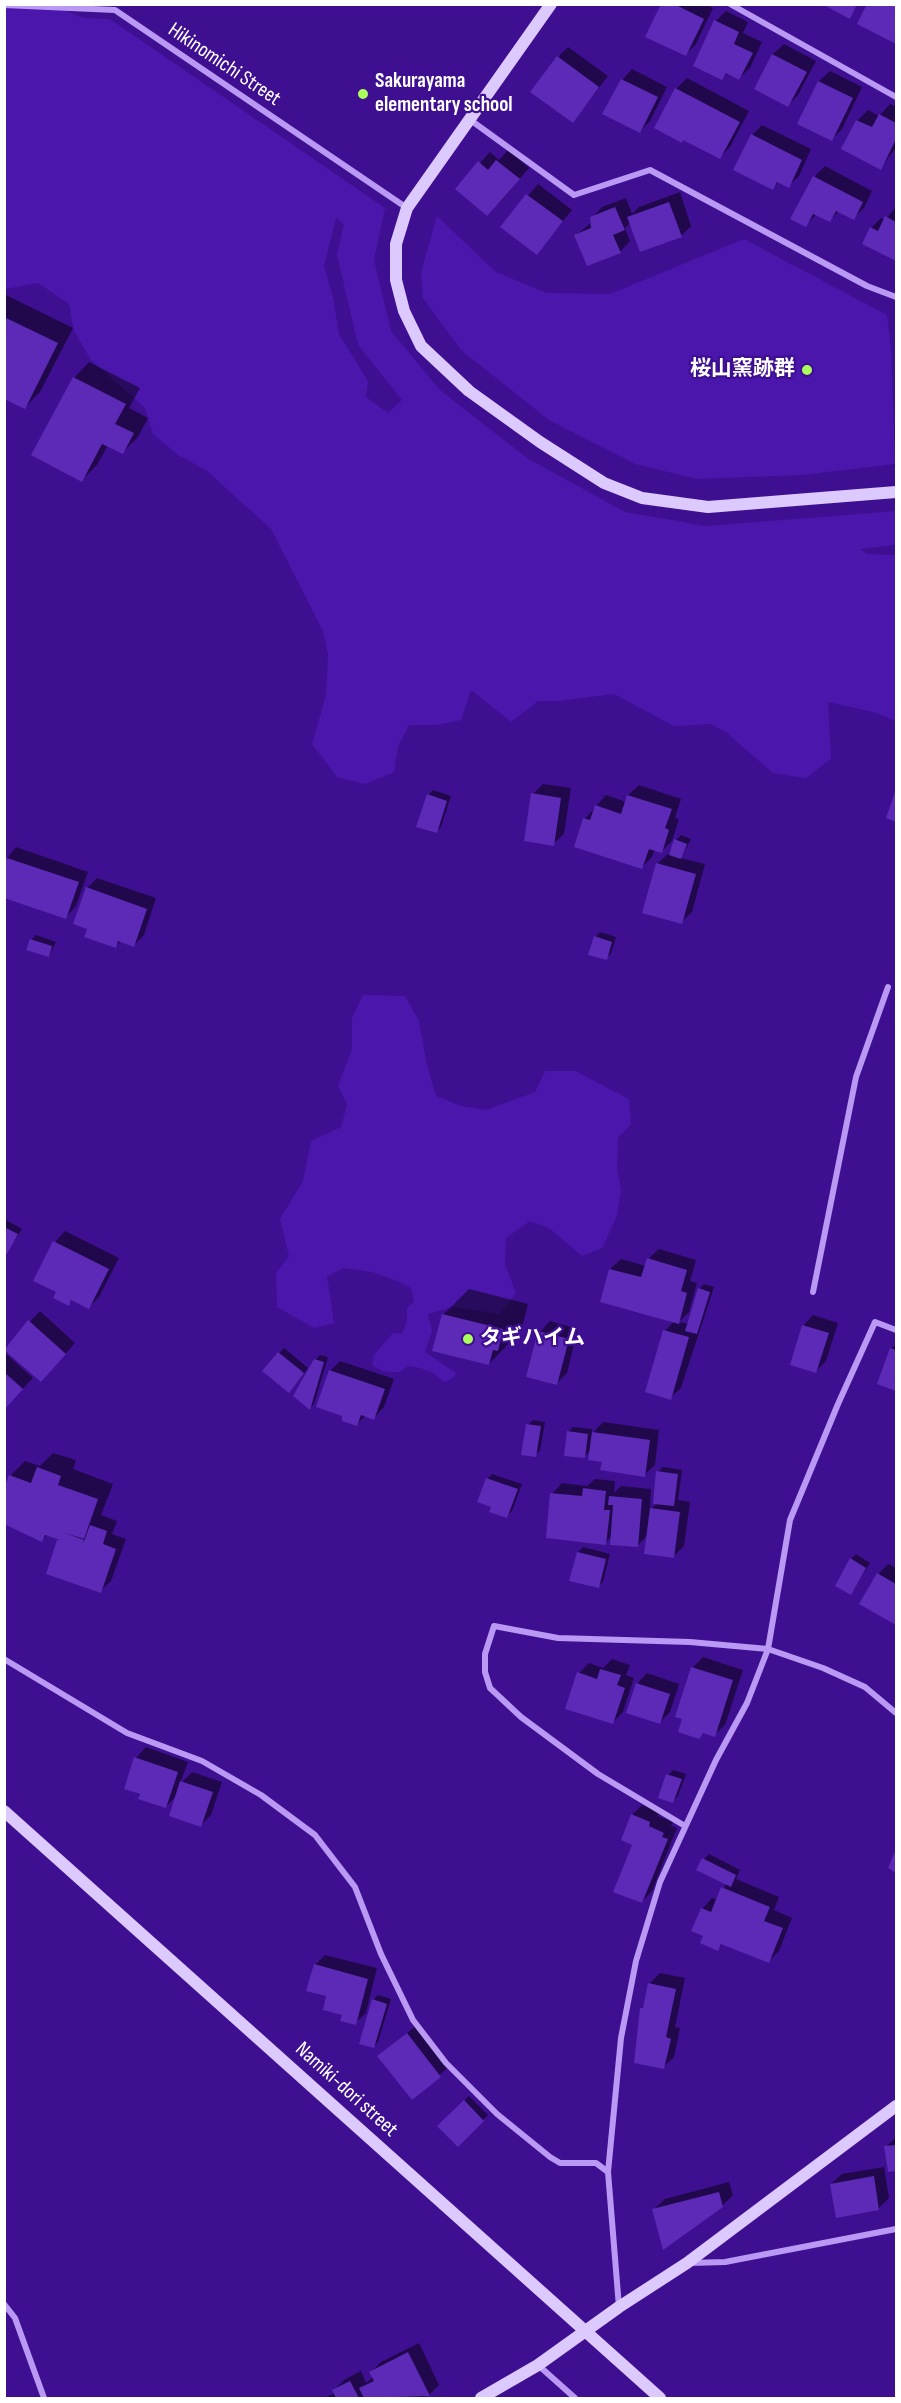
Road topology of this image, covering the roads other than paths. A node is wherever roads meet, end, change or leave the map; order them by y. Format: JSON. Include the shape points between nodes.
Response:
{"nodes":[{"id":1,"x":551,"y":4,"type":"edge"},
{"id":2,"x":730,"y":4,"type":"edge"},
{"id":3,"x":4,"y":5,"type":"edge"},
{"id":4,"x":897,"y":97,"type":"edge"},
{"id":5,"x":469,"y":119,"type":"junction"},
{"id":6,"x":407,"y":208,"type":"junction"},
{"id":7,"x":897,"y":297,"type":"edge"},
{"id":8,"x":897,"y":492,"type":"edge"},
{"id":9,"x":888,"y":987,"type":"dead end"},
{"id":10,"x":813,"y":1292,"type":"dead end"},
{"id":11,"x":897,"y":1330,"type":"edge"},
{"id":12,"x":768,"y":1648,"type":"junction"},
{"id":13,"x":4,"y":1659,"type":"edge"},
{"id":14,"x":897,"y":1713,"type":"edge"},
{"id":15,"x":4,"y":1811,"type":"edge"},
{"id":16,"x":686,"y":1826,"type":"junction"},
{"id":17,"x":897,"y":2106,"type":"edge"},
{"id":18,"x":608,"y":2172,"type":"junction"},
{"id":19,"x":897,"y":2229,"type":"edge"},
{"id":20,"x":687,"y":2263,"type":"junction"},
{"id":21,"x":4,"y":2304,"type":"edge"},
{"id":22,"x":619,"y":2307,"type":"junction"},
{"id":23,"x":586,"y":2331,"type":"junction"},
{"id":24,"x":538,"y":2365,"type":"junction"},
{"id":25,"x":44,"y":2398,"type":"edge"},
{"id":26,"x":481,"y":2398,"type":"edge"},
{"id":27,"x":575,"y":2398,"type":"edge"},
{"id":28,"x":660,"y":2398,"type":"edge"}],
"edges":[{"from":1,"to":5,"type":"street"},
{"from":2,"to":4,"type":"street"},
{"from":3,"to":6,"type":"street","name":"Hikinomichi Street","via":[[115,10]]},
{"from":5,"to":6,"type":"street"},
{"from":5,"to":7,"type":"street","via":[[574,195],[650,170],[867,286]]},
{"from":6,"to":8,"type":"street","via":[[396,244],[396,280],[404,311],[421,346],[469,392],[604,483],[642,498],[708,507]]},
{"from":9,"to":10,"type":"street","via":[[856,1077]]},
{"from":11,"to":12,"type":"street","via":[[875,1322],[790,1520]]},
{"from":12,"to":14,"type":"street","via":[[865,1688]]},
{"from":12,"to":16,"type":"street","via":[[747,1703]]},
{"from":12,"to":16,"type":"street","via":[[558,1638],[494,1626],[485,1654],[490,1688],[521,1717],[598,1774]]},
{"from":13,"to":18,"type":"street","via":[[127,1732],[202,1761],[261,1795],[315,1836],[355,1887],[381,1954],[414,2020],[446,2063],[497,2114],[550,2157],[560,2163],[596,2163]]},
{"from":15,"to":23,"type":"street","name":"Namiki-dori street"},
{"from":16,"to":18,"type":"street","via":[[660,1882],[636,1961],[621,2038]]},
{"from":17,"to":20,"type":"street"},
{"from":18,"to":22,"type":"street"},
{"from":19,"to":20,"type":"street","via":[[725,2262]]},
{"from":20,"to":22,"type":"street"},
{"from":21,"to":25,"type":"street","via":[[15,2318]]},
{"from":22,"to":23,"type":"street"},
{"from":23,"to":24,"type":"street"},
{"from":23,"to":28,"type":"street","name":"Namiki-dori street"},
{"from":24,"to":26,"type":"street"},
{"from":24,"to":27,"type":"street"}]}
